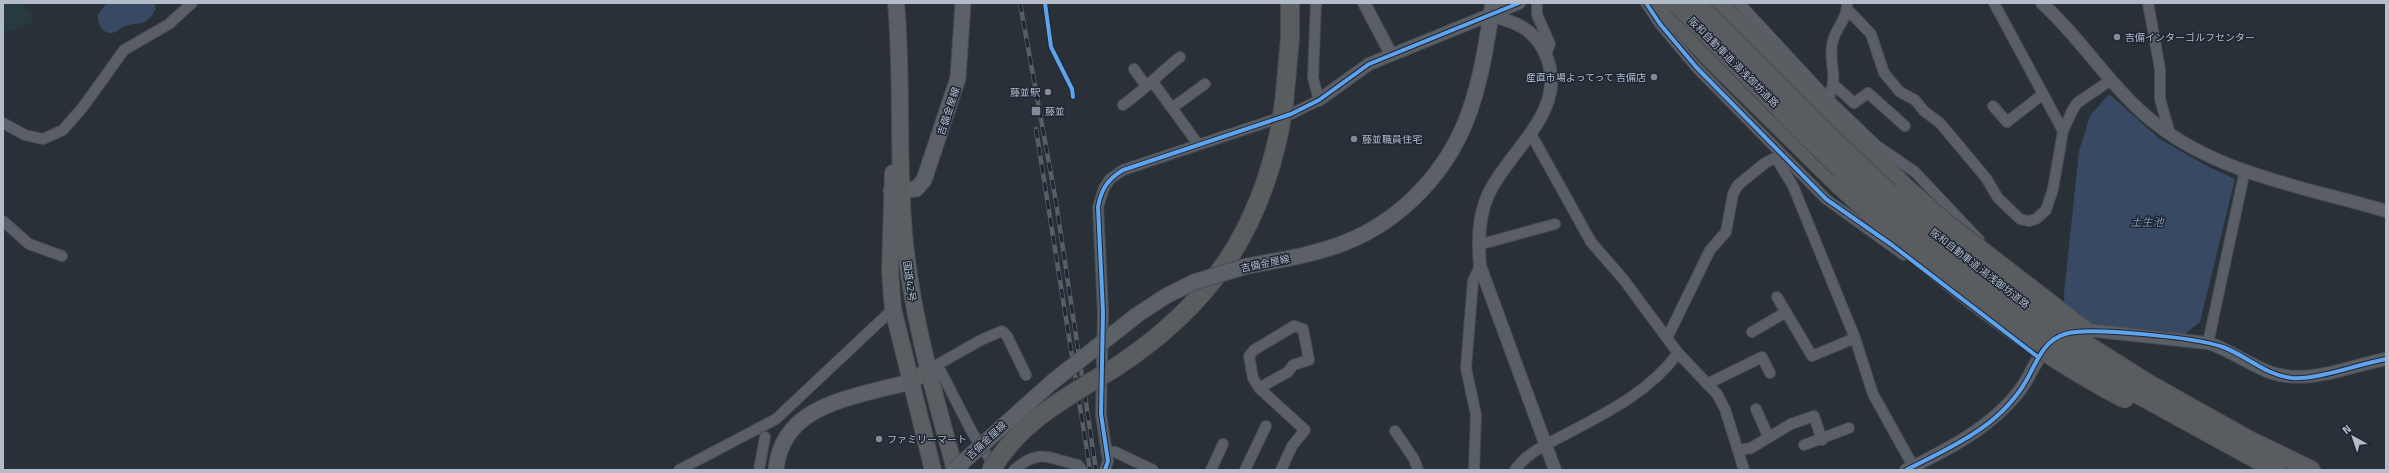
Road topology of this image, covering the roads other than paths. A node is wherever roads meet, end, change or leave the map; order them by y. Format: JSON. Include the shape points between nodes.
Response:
{"nodes":[{"id":1,"x":192,"y":3,"type":"edge"},
{"id":2,"x":896,"y":3,"type":"edge"},
{"id":3,"x":963,"y":3,"type":"edge"},
{"id":4,"x":1290,"y":3,"type":"edge"},
{"id":5,"x":1316,"y":3,"type":"edge"},
{"id":6,"x":1364,"y":3,"type":"edge"},
{"id":7,"x":1519,"y":3,"type":"edge"},
{"id":8,"x":1537,"y":3,"type":"edge"},
{"id":9,"x":1646,"y":3,"type":"edge"},
{"id":10,"x":1659,"y":3,"type":"edge"},
{"id":11,"x":1676,"y":3,"type":"edge"},
{"id":12,"x":1696,"y":3,"type":"edge"},
{"id":13,"x":1718,"y":3,"type":"edge"},
{"id":14,"x":1740,"y":3,"type":"edge"},
{"id":15,"x":1994,"y":3,"type":"edge"},
{"id":16,"x":2042,"y":3,"type":"edge"},
{"id":17,"x":2148,"y":3,"type":"edge"},
{"id":18,"x":1847,"y":6,"type":"edge"},
{"id":19,"x":1492,"y":9,"type":"edge"},
{"id":20,"x":1391,"y":54,"type":"junction"},
{"id":21,"x":1546,"y":55,"type":"junction"},
{"id":22,"x":1180,"y":57,"type":"dead end"},
{"id":23,"x":1134,"y":69,"type":"dead end"},
{"id":24,"x":2111,"y":80,"type":"junction"},
{"id":25,"x":1150,"y":84,"type":"junction"},
{"id":26,"x":1205,"y":84,"type":"dead end"},
{"id":27,"x":1833,"y":84,"type":"junction"},
{"id":28,"x":2043,"y":94,"type":"junction"},
{"id":29,"x":1828,"y":99,"type":"junction"},
{"id":30,"x":1318,"y":100,"type":"junction"},
{"id":31,"x":1123,"y":105,"type":"dead end"},
{"id":32,"x":1993,"y":106,"type":"dead end"},
{"id":33,"x":1172,"y":108,"type":"junction"},
{"id":34,"x":3,"y":123,"type":"edge"},
{"id":35,"x":1905,"y":126,"type":"dead end"},
{"id":36,"x":2063,"y":131,"type":"junction"},
{"id":37,"x":1531,"y":134,"type":"junction"},
{"id":38,"x":2170,"y":134,"type":"junction"},
{"id":39,"x":1198,"y":144,"type":"junction"},
{"id":40,"x":1779,"y":156,"type":"junction"},
{"id":41,"x":2245,"y":170,"type":"junction"},
{"id":42,"x":897,"y":191,"type":"junction"},
{"id":43,"x":2386,"y":211,"type":"edge"},
{"id":44,"x":3,"y":221,"type":"edge"},
{"id":45,"x":1555,"y":224,"type":"dead end"},
{"id":46,"x":1478,"y":245,"type":"junction"},
{"id":47,"x":62,"y":256,"type":"dead end"},
{"id":48,"x":1480,"y":266,"type":"junction"},
{"id":49,"x":1777,"y":297,"type":"dead end"},
{"id":50,"x":893,"y":309,"type":"junction"},
{"id":51,"x":1786,"y":312,"type":"junction"},
{"id":52,"x":1752,"y":332,"type":"dead end"},
{"id":53,"x":2009,"y":336,"type":"junction"},
{"id":54,"x":1667,"y":338,"type":"junction"},
{"id":55,"x":1855,"y":338,"type":"junction"},
{"id":56,"x":2208,"y":343,"type":"junction"},
{"id":57,"x":1678,"y":353,"type":"junction"},
{"id":58,"x":2038,"y":357,"type":"junction"},
{"id":59,"x":2386,"y":359,"type":"edge"},
{"id":60,"x":933,"y":368,"type":"junction"},
{"id":61,"x":1770,"y":373,"type":"dead end"},
{"id":62,"x":1026,"y":375,"type":"dead end"},
{"id":63,"x":912,"y":381,"type":"junction"},
{"id":64,"x":1707,"y":384,"type":"junction"},
{"id":65,"x":1259,"y":388,"type":"junction"},
{"id":66,"x":2145,"y":391,"type":"junction"},
{"id":67,"x":1756,"y":409,"type":"dead end"},
{"id":68,"x":1266,"y":426,"type":"dead end"},
{"id":69,"x":1849,"y":428,"type":"dead end"},
{"id":70,"x":758,"y":429,"type":"junction"},
{"id":71,"x":1395,"y":431,"type":"dead end"},
{"id":72,"x":1768,"y":436,"type":"junction"},
{"id":73,"x":765,"y":437,"type":"junction"},
{"id":74,"x":1822,"y":440,"type":"junction"},
{"id":75,"x":1223,"y":444,"type":"dead end"},
{"id":76,"x":1546,"y":445,"type":"junction"},
{"id":77,"x":1804,"y":445,"type":"dead end"},
{"id":78,"x":1739,"y":450,"type":"junction"},
{"id":79,"x":1106,"y":452,"type":"junction"},
{"id":80,"x":779,"y":453,"type":"junction"},
{"id":81,"x":2270,"y":467,"type":"edge"},
{"id":82,"x":1910,"y":468,"type":"edge"},
{"id":83,"x":679,"y":470,"type":"edge"},
{"id":84,"x":759,"y":470,"type":"edge"},
{"id":85,"x":776,"y":470,"type":"edge"},
{"id":86,"x":934,"y":470,"type":"edge"},
{"id":87,"x":955,"y":470,"type":"edge"},
{"id":88,"x":991,"y":470,"type":"edge"},
{"id":89,"x":997,"y":470,"type":"edge"},
{"id":90,"x":1014,"y":470,"type":"edge"},
{"id":91,"x":1082,"y":470,"type":"edge"},
{"id":92,"x":1105,"y":470,"type":"edge"},
{"id":93,"x":1153,"y":470,"type":"edge"},
{"id":94,"x":1211,"y":470,"type":"edge"},
{"id":95,"x":1245,"y":470,"type":"edge"},
{"id":96,"x":1281,"y":470,"type":"edge"},
{"id":97,"x":1418,"y":470,"type":"edge"},
{"id":98,"x":1474,"y":470,"type":"edge"},
{"id":99,"x":1515,"y":470,"type":"edge"},
{"id":100,"x":1555,"y":470,"type":"edge"},
{"id":101,"x":1744,"y":470,"type":"edge"},
{"id":102,"x":2311,"y":470,"type":"edge"}],
"edges":[{"from":1,"to":34,"type":"street","via":[[169,24],[124,50],[63,130],[43,139],[25,135]]},
{"from":2,"to":42,"type":"highway","name":"国道42号","via":[[901,88]]},
{"from":3,"to":42,"type":"main road","name":"吉備金屋線","via":[[958,78],[924,180],[916,189]]},
{"from":4,"to":88,"type":"highway","bridge":true,"via":[[1290,38],[1280,128],[1269,173],[1240,241],[1215,279],[1177,321],[1155,340],[1054,405],[1025,427],[1010,442]]},
{"from":5,"to":30,"type":"street","via":[[1313,78]]},
{"from":6,"to":20,"type":"street"},
{"from":7,"to":19,"type":"street"},
{"from":8,"to":21,"type":"street","via":[[1537,15],[1550,44]]},
{"from":9,"to":40,"type":"street","via":[[1697,68]]},
{"from":10,"to":66,"type":"highway","bridge":true,"via":[[1710,58],[1900,242],[1984,308],[2072,370]]},
{"from":11,"to":66,"type":"highway","name":"阪和自動車道;湯浅御坊道路","bridge":true,"via":[[1832,162],[1897,221],[2004,306],[2062,347]]},
{"from":12,"to":66,"type":"highway","name":"阪和自動車道;湯浅御坊道路","bridge":true,"via":[[1819,126],[1927,228]]},
{"from":13,"to":66,"type":"highway","bridge":true,"via":[[1906,188],[1946,223],[2101,343]]},
{"from":14,"to":29,"type":"street"},
{"from":15,"to":28,"type":"street"},
{"from":16,"to":24,"type":"street"},
{"from":17,"to":38,"type":"street","via":[[2160,69],[2160,99]]},
{"from":18,"to":27,"type":"street","via":[[1843,23],[1834,36],[1832,46],[1835,77]]},
{"from":18,"to":36,"type":"street","via":[[1871,34],[1884,73],[1900,92],[1915,100],[1924,111],[1940,122],[1986,178],[1998,198],[2020,219],[2036,219],[2046,210],[2053,189]]},
{"from":19,"to":20,"type":"street"},
{"from":19,"to":21,"type":"street","via":[[1526,28],[1536,37]]},
{"from":19,"to":87,"type":"main road","name":"吉備金屋線","bridge":true,"via":[[1479,77],[1465,125],[1440,169],[1417,195],[1377,226],[1346,243],[1308,254],[1247,266],[1194,282],[1166,296],[1137,315],[1051,382]]},
{"from":20,"to":30,"type":"street","via":[[1359,70]]},
{"from":21,"to":37,"type":"street","via":[[1551,85],[1544,110]]},
{"from":22,"to":25,"type":"street"},
{"from":23,"to":25,"type":"street","via":[[1144,83]]},
{"from":24,"to":36,"type":"street","via":[[2077,103]]},
{"from":24,"to":38,"type":"street","via":[[2142,112]]},
{"from":25,"to":31,"type":"street"},
{"from":25,"to":33,"type":"street","via":[[1155,85]]},
{"from":26,"to":33,"type":"street"},
{"from":27,"to":29,"type":"street"},
{"from":27,"to":35,"type":"street","via":[[1854,103],[1868,93]]},
{"from":28,"to":32,"type":"street","via":[[2007,122]]},
{"from":28,"to":36,"type":"street"},
{"from":29,"to":53,"type":"street","via":[[1877,146],[1916,172],[1976,237],[2034,286]]},
{"from":30,"to":39,"type":"street","via":[[1291,114]]},
{"from":33,"to":39,"type":"street"},
{"from":37,"to":46,"type":"street","via":[[1505,166],[1488,195],[1481,218]]},
{"from":37,"to":54,"type":"street","via":[[1591,242],[1624,280]]},
{"from":38,"to":41,"type":"street","via":[[2197,150]]},
{"from":39,"to":79,"type":"street","via":[[1123,170],[1110,179],[1100,196],[1103,312],[1101,414]]},
{"from":40,"to":53,"type":"street","via":[[1826,199]]},
{"from":40,"to":54,"type":"street","via":[[1765,163],[1738,185],[1733,194],[1726,232],[1710,250]]},
{"from":40,"to":55,"type":"street"},
{"from":41,"to":43,"type":"street"},
{"from":41,"to":56,"type":"street"},
{"from":42,"to":50,"type":"highway","name":"国道42号","via":[[890,271]]},
{"from":42,"to":60,"type":"highway","name":"国道42号","via":[[911,289]]},
{"from":44,"to":47,"type":"street","via":[[29,244]]},
{"from":45,"to":46,"type":"street"},
{"from":46,"to":48,"type":"street"},
{"from":48,"to":76,"type":"street"},
{"from":48,"to":98,"type":"street","via":[[1473,281],[1466,368],[1476,415]]},
{"from":49,"to":51,"type":"street"},
{"from":50,"to":63,"type":"highway","name":"国道42号"},
{"from":50,"to":70,"type":"street","via":[[781,414]]},
{"from":51,"to":52,"type":"street"},
{"from":51,"to":55,"type":"street","via":[[1812,356]]},
{"from":53,"to":58,"type":"street"},
{"from":54,"to":57,"type":"street"},
{"from":55,"to":82,"type":"street","via":[[1873,394]]},
{"from":56,"to":58,"type":"street","via":[[2087,330],[2064,334],[2052,340]]},
{"from":56,"to":59,"type":"street","via":[[2224,348],[2260,368],[2292,378],[2311,377]]},
{"from":57,"to":64,"type":"street"},
{"from":57,"to":76,"type":"street","via":[[1650,384],[1638,393]]},
{"from":58,"to":82,"type":"street","via":[[2021,389],[1996,417],[1965,438]]},
{"from":60,"to":62,"type":"street","via":[[1002,331]]},
{"from":60,"to":63,"type":"main road"},
{"from":60,"to":87,"type":"highway","name":"国道42号"},
{"from":60,"to":89,"type":"street"},
{"from":61,"to":64,"type":"street","via":[[1762,357]]},
{"from":63,"to":80,"type":"main road","via":[[852,396],[819,409],[796,424],[788,433]]},
{"from":63,"to":86,"type":"highway","name":"国道42号"},
{"from":64,"to":78,"type":"street","via":[[1717,394],[1725,409]]},
{"from":65,"to":65,"type":"street","via":[[1253,378],[1249,356],[1254,350],[1294,326],[1303,329],[1308,360],[1293,365],[1288,372]]},
{"from":65,"to":96,"type":"street","via":[[1305,430],[1292,446]]},
{"from":66,"to":81,"type":"highway","name":"阪和自動車道;湯浅御坊道路"},
{"from":66,"to":102,"type":"highway"},
{"from":67,"to":72,"type":"street"},
{"from":68,"to":95,"type":"street"},
{"from":69,"to":74,"type":"street"},
{"from":70,"to":73,"type":"street"},
{"from":70,"to":83,"type":"street"},
{"from":71,"to":97,"type":"street","via":[[1414,459]]},
{"from":72,"to":74,"type":"street","via":[[1814,416]]},
{"from":72,"to":78,"type":"street","via":[[1751,448]]},
{"from":73,"to":80,"type":"street"},
{"from":73,"to":84,"type":"street"},
{"from":74,"to":77,"type":"street"},
{"from":75,"to":94,"type":"street"},
{"from":76,"to":99,"type":"street","via":[[1525,457]]},
{"from":76,"to":100,"type":"street"},
{"from":78,"to":101,"type":"street"},
{"from":79,"to":92,"type":"street","via":[[1108,461]]},
{"from":79,"to":93,"type":"street","via":[[1115,452]]},
{"from":80,"to":85,"type":"main road"},
{"from":90,"to":91,"type":"street","via":[[1028,458],[1037,455],[1078,465]]}]}
